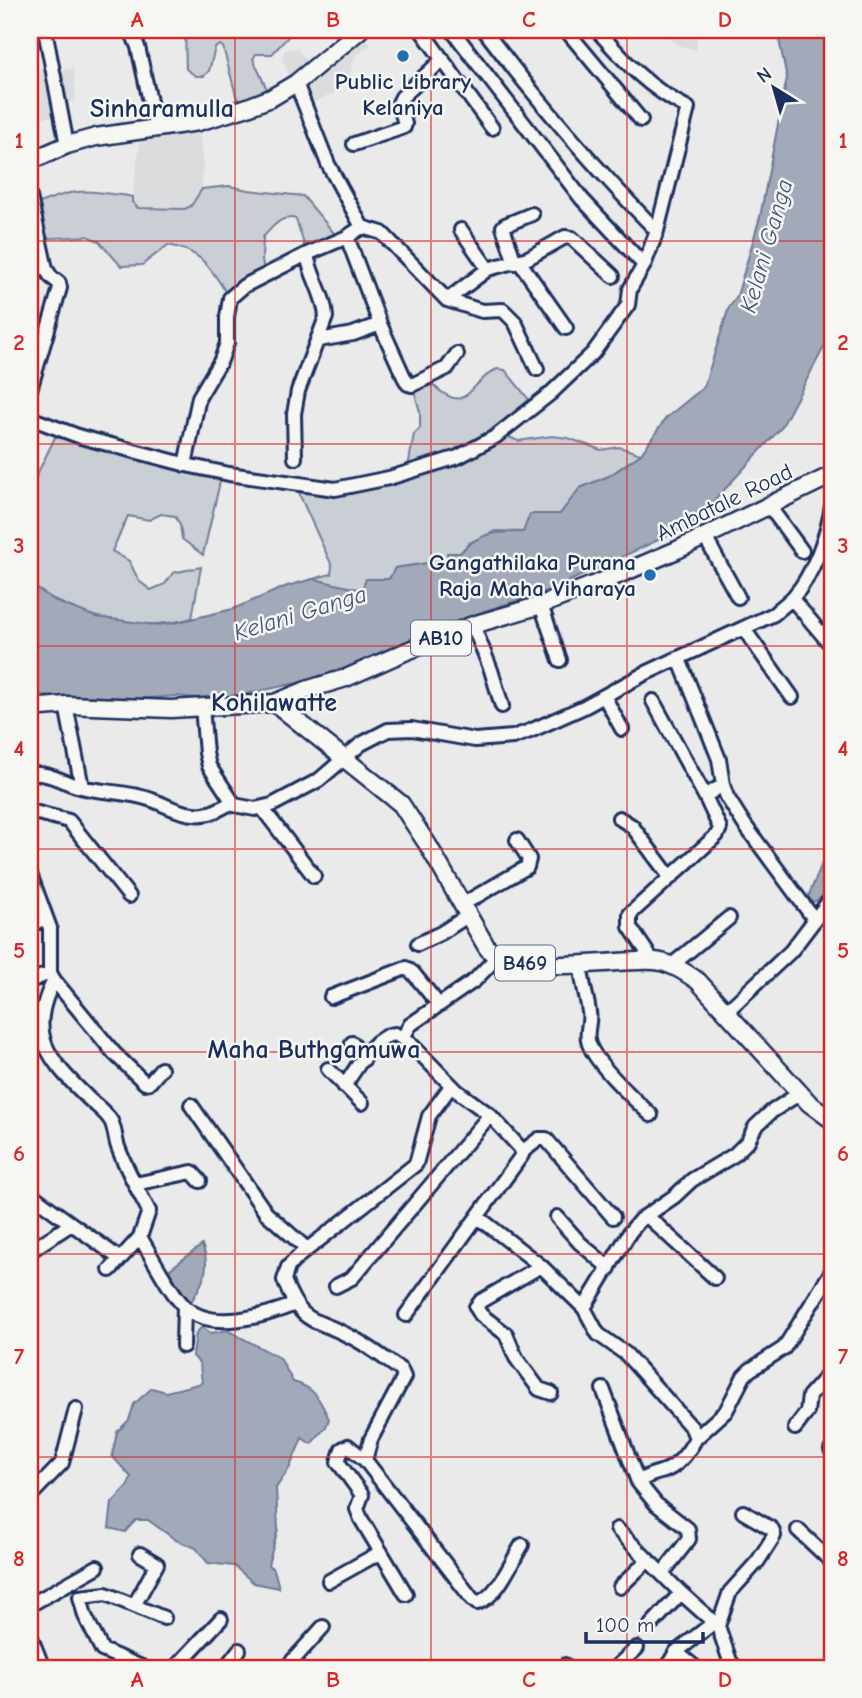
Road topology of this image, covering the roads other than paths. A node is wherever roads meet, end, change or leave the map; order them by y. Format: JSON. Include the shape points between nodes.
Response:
{"nodes":[{"id":1,"x":45,"y":30,"type":"edge"},
{"id":2,"x":131,"y":30,"type":"edge"},
{"id":3,"x":360,"y":30,"type":"edge"},
{"id":4,"x":421,"y":30,"type":"edge"},
{"id":5,"x":452,"y":30,"type":"edge"},
{"id":6,"x":484,"y":30,"type":"edge"},
{"id":7,"x":566,"y":30,"type":"edge"},
{"id":8,"x":597,"y":30,"type":"edge"},
{"id":9,"x":443,"y":59,"type":"junction"},
{"id":10,"x":296,"y":83,"type":"junction"},
{"id":11,"x":641,"y":120,"type":"dead end"},
{"id":12,"x":492,"y":128,"type":"dead end"},
{"id":13,"x":156,"y":129,"type":"junction"},
{"id":14,"x":354,"y":144,"type":"dead end"},
{"id":15,"x":67,"y":145,"type":"junction"},
{"id":16,"x":30,"y":161,"type":"edge"},
{"id":17,"x":30,"y":197,"type":"edge"},
{"id":18,"x":531,"y":214,"type":"dead end"},
{"id":19,"x":362,"y":227,"type":"junction"},
{"id":20,"x":461,"y":230,"type":"dead end"},
{"id":21,"x":657,"y":231,"type":"junction"},
{"id":22,"x":346,"y":237,"type":"junction"},
{"id":23,"x":307,"y":254,"type":"junction"},
{"id":24,"x":517,"y":262,"type":"junction"},
{"id":25,"x":644,"y":265,"type":"junction"},
{"id":26,"x":488,"y":269,"type":"junction"},
{"id":27,"x":613,"y":276,"type":"dead end"},
{"id":28,"x":447,"y":300,"type":"junction"},
{"id":29,"x":380,"y":324,"type":"junction"},
{"id":30,"x":566,"y":328,"type":"dead end"},
{"id":31,"x":319,"y":340,"type":"junction"},
{"id":32,"x":457,"y":354,"type":"dead end"},
{"id":33,"x":537,"y":369,"type":"dead end"},
{"id":34,"x":30,"y":390,"type":"edge"},
{"id":35,"x":30,"y":418,"type":"edge"},
{"id":36,"x":295,"y":458,"type":"dead end"},
{"id":37,"x":185,"y":465,"type":"junction"},
{"id":38,"x":832,"y":475,"type":"edge"},
{"id":39,"x":769,"y":506,"type":"junction"},
{"id":40,"x":832,"y":506,"type":"edge"},
{"id":41,"x":705,"y":537,"type":"junction"},
{"id":42,"x":802,"y":551,"type":"dead end"},
{"id":43,"x":738,"y":597,"type":"dead end"},
{"id":44,"x":792,"y":599,"type":"junction"},
{"id":45,"x":541,"y":605,"type":"junction"},
{"id":46,"x":473,"y":625,"type":"junction"},
{"id":47,"x":744,"y":629,"type":"junction"},
{"id":48,"x":832,"y":646,"type":"edge"},
{"id":49,"x":679,"y":659,"type":"junction"},
{"id":50,"x":560,"y":660,"type":"dead end"},
{"id":51,"x":604,"y":696,"type":"junction"},
{"id":52,"x":792,"y":697,"type":"dead end"},
{"id":53,"x":653,"y":701,"type":"dead end"},
{"id":54,"x":275,"y":703,"type":"junction"},
{"id":55,"x":66,"y":705,"type":"junction"},
{"id":56,"x":202,"y":706,"type":"junction"},
{"id":57,"x":502,"y":706,"type":"dead end"},
{"id":58,"x":30,"y":708,"type":"edge"},
{"id":59,"x":622,"y":729,"type":"dead end"},
{"id":60,"x":344,"y":760,"type":"junction"},
{"id":61,"x":30,"y":774,"type":"edge"},
{"id":62,"x":723,"y":785,"type":"junction"},
{"id":63,"x":82,"y":787,"type":"junction"},
{"id":64,"x":705,"y":796,"type":"junction"},
{"id":65,"x":234,"y":804,"type":"junction"},
{"id":66,"x":262,"y":808,"type":"junction"},
{"id":67,"x":30,"y":811,"type":"edge"},
{"id":68,"x":619,"y":818,"type":"dead end"},
{"id":69,"x":517,"y":840,"type":"dead end"},
{"id":70,"x":30,"y":874,"type":"edge"},
{"id":71,"x":314,"y":876,"type":"dead end"},
{"id":72,"x":670,"y":877,"type":"junction"},
{"id":73,"x":129,"y":896,"type":"dead end"},
{"id":74,"x":832,"y":897,"type":"edge"},
{"id":75,"x":466,"y":909,"type":"junction"},
{"id":76,"x":46,"y":918,"type":"junction"},
{"id":77,"x":729,"y":918,"type":"dead end"},
{"id":78,"x":814,"y":919,"type":"junction"},
{"id":79,"x":30,"y":925,"type":"edge"},
{"id":80,"x":418,"y":944,"type":"dead end"},
{"id":81,"x":497,"y":957,"type":"junction"},
{"id":82,"x":653,"y":961,"type":"junction"},
{"id":83,"x":581,"y":964,"type":"junction"},
{"id":84,"x":671,"y":965,"type":"junction"},
{"id":85,"x":52,"y":977,"type":"junction"},
{"id":86,"x":30,"y":981,"type":"edge"},
{"id":87,"x":331,"y":997,"type":"dead end"},
{"id":88,"x":439,"y":1005,"type":"junction"},
{"id":89,"x":727,"y":1011,"type":"junction"},
{"id":90,"x":408,"y":1042,"type":"junction"},
{"id":91,"x":352,"y":1043,"type":"dead end"},
{"id":92,"x":364,"y":1059,"type":"junction"},
{"id":93,"x":160,"y":1069,"type":"dead end"},
{"id":94,"x":328,"y":1069,"type":"dead end"},
{"id":95,"x":344,"y":1086,"type":"junction"},
{"id":96,"x":451,"y":1086,"type":"junction"},
{"id":97,"x":800,"y":1093,"type":"junction"},
{"id":98,"x":362,"y":1103,"type":"dead end"},
{"id":99,"x":191,"y":1105,"type":"dead end"},
{"id":100,"x":490,"y":1115,"type":"junction"},
{"id":101,"x":651,"y":1115,"type":"dead end"},
{"id":102,"x":832,"y":1120,"type":"edge"},
{"id":103,"x":522,"y":1152,"type":"junction"},
{"id":104,"x":200,"y":1181,"type":"dead end"},
{"id":105,"x":135,"y":1184,"type":"junction"},
{"id":106,"x":30,"y":1194,"type":"edge"},
{"id":107,"x":647,"y":1216,"type":"junction"},
{"id":108,"x":478,"y":1217,"type":"junction"},
{"id":109,"x":557,"y":1217,"type":"dead end"},
{"id":110,"x":613,"y":1217,"type":"dead end"},
{"id":111,"x":70,"y":1225,"type":"junction"},
{"id":112,"x":140,"y":1237,"type":"junction"},
{"id":113,"x":307,"y":1249,"type":"junction"},
{"id":114,"x":30,"y":1251,"type":"edge"},
{"id":115,"x":120,"y":1259,"type":"junction"},
{"id":116,"x":541,"y":1266,"type":"junction"},
{"id":117,"x":609,"y":1268,"type":"junction"},
{"id":118,"x":110,"y":1270,"type":"dead end"},
{"id":119,"x":832,"y":1271,"type":"edge"},
{"id":120,"x":715,"y":1278,"type":"dead end"},
{"id":121,"x":335,"y":1286,"type":"dead end"},
{"id":122,"x":295,"y":1304,"type":"junction"},
{"id":123,"x":184,"y":1306,"type":"junction"},
{"id":124,"x":584,"y":1308,"type":"junction"},
{"id":125,"x":406,"y":1315,"type":"dead end"},
{"id":126,"x":183,"y":1346,"type":"dead end"},
{"id":127,"x":832,"y":1370,"type":"edge"},
{"id":128,"x":603,"y":1389,"type":"dead end"},
{"id":129,"x":551,"y":1393,"type":"dead end"},
{"id":130,"x":76,"y":1409,"type":"dead end"},
{"id":131,"x":795,"y":1428,"type":"dead end"},
{"id":132,"x":696,"y":1438,"type":"junction"},
{"id":133,"x":365,"y":1460,"type":"junction"},
{"id":134,"x":638,"y":1482,"type":"junction"},
{"id":135,"x":30,"y":1496,"type":"edge"},
{"id":136,"x":743,"y":1511,"type":"dead end"},
{"id":137,"x":617,"y":1529,"type":"dead end"},
{"id":138,"x":798,"y":1530,"type":"dead end"},
{"id":139,"x":522,"y":1545,"type":"dead end"},
{"id":140,"x":381,"y":1552,"type":"junction"},
{"id":141,"x":140,"y":1554,"type":"dead end"},
{"id":142,"x":648,"y":1560,"type":"junction"},
{"id":143,"x":832,"y":1562,"type":"edge"},
{"id":144,"x":97,"y":1567,"type":"dead end"},
{"id":145,"x":662,"y":1574,"type":"junction"},
{"id":146,"x":76,"y":1578,"type":"junction"},
{"id":147,"x":329,"y":1581,"type":"dead end"},
{"id":148,"x":620,"y":1587,"type":"dead end"},
{"id":149,"x":681,"y":1593,"type":"junction"},
{"id":150,"x":406,"y":1594,"type":"dead end"},
{"id":151,"x":80,"y":1597,"type":"junction"},
{"id":152,"x":135,"y":1604,"type":"junction"},
{"id":153,"x":30,"y":1605,"type":"edge"},
{"id":154,"x":164,"y":1618,"type":"dead end"},
{"id":155,"x":221,"y":1619,"type":"dead end"},
{"id":156,"x":651,"y":1625,"type":"dead end"},
{"id":157,"x":718,"y":1626,"type":"junction"},
{"id":158,"x":323,"y":1627,"type":"dead end"},
{"id":159,"x":30,"y":1635,"type":"edge"},
{"id":160,"x":638,"y":1648,"type":"dead end"},
{"id":161,"x":239,"y":1650,"type":"dead end"},
{"id":162,"x":33,"y":1655,"type":"edge"},
{"id":163,"x":729,"y":1666,"type":"edge"},
{"id":164,"x":43,"y":1668,"type":"edge"},
{"id":165,"x":144,"y":1668,"type":"edge"},
{"id":166,"x":175,"y":1668,"type":"edge"},
{"id":167,"x":225,"y":1668,"type":"edge"},
{"id":168,"x":286,"y":1668,"type":"edge"},
{"id":169,"x":615,"y":1668,"type":"edge"},
{"id":170,"x":696,"y":1668,"type":"edge"}],
"edges":[{"from":1,"to":15,"type":"street"},
{"from":2,"to":13,"type":"street"},
{"from":3,"to":10,"type":"main road"},
{"from":4,"to":9,"type":"street"},
{"from":5,"to":25,"type":"street","via":[[582,199]]},
{"from":6,"to":21,"type":"street","via":[[522,80]]},
{"from":7,"to":11,"type":"street"},
{"from":8,"to":21,"type":"street","via":[[646,83],[688,108]]},
{"from":9,"to":12,"type":"street"},
{"from":9,"to":14,"type":"street","via":[[402,97],[404,127]]},
{"from":10,"to":13,"type":"main road","via":[[245,108]]},
{"from":10,"to":19,"type":"street","via":[[328,164]]},
{"from":13,"to":15,"type":"main road"},
{"from":15,"to":16,"type":"main road"},
{"from":17,"to":34,"type":"street","via":[[46,269],[60,288]]},
{"from":18,"to":24,"type":"street","via":[[503,228]]},
{"from":19,"to":22,"type":"street"},
{"from":19,"to":28,"type":"street","via":[[382,233]]},
{"from":20,"to":26,"type":"street"},
{"from":21,"to":25,"type":"street"},
{"from":22,"to":23,"type":"street"},
{"from":22,"to":29,"type":"street"},
{"from":23,"to":31,"type":"street","via":[[326,306]]},
{"from":23,"to":37,"type":"street","via":[[230,298],[227,343],[199,397]]},
{"from":24,"to":26,"type":"street"},
{"from":24,"to":27,"type":"street","via":[[565,237],[572,238]]},
{"from":24,"to":30,"type":"street"},
{"from":25,"to":37,"type":"street","via":[[630,289],[628,305],[593,353],[535,407],[458,457],[335,489]]},
{"from":26,"to":28,"type":"street"},
{"from":28,"to":33,"type":"street","via":[[482,311],[503,310],[514,322]]},
{"from":29,"to":31,"type":"street"},
{"from":29,"to":32,"type":"street","via":[[408,384],[447,368]]},
{"from":31,"to":36,"type":"street","via":[[298,391]]},
{"from":35,"to":37,"type":"street"},
{"from":38,"to":39,"type":"main road","name":"Ambatale Road","number":"AB10"},
{"from":39,"to":41,"type":"main road","name":"Ambatale Road","number":"AB10"},
{"from":39,"to":42,"type":"street"},
{"from":40,"to":44,"type":"street","via":[[813,566]]},
{"from":41,"to":43,"type":"street"},
{"from":41,"to":45,"type":"main road","name":"Ambatale Road","number":"AB10"},
{"from":44,"to":47,"type":"street"},
{"from":44,"to":48,"type":"street"},
{"from":45,"to":46,"type":"main road","name":"Ambatale Road","number":"AB10"},
{"from":45,"to":50,"type":"street"},
{"from":46,"to":54,"type":"main road","name":"Ambatale Road","number":"AB10"},
{"from":46,"to":57,"type":"street"},
{"from":47,"to":49,"type":"street"},
{"from":47,"to":52,"type":"street"},
{"from":49,"to":51,"type":"street"},
{"from":49,"to":62,"type":"street","via":[[719,759]]},
{"from":51,"to":59,"type":"street"},
{"from":51,"to":60,"type":"street","via":[[513,737],[475,740],[412,729],[388,730],[360,744]]},
{"from":53,"to":64,"type":"street"},
{"from":54,"to":56,"type":"main road","name":"Ambatale Road","number":"AB10"},
{"from":54,"to":60,"type":"main road","number":"B469"},
{"from":55,"to":56,"type":"main road","name":"Ambatale Road","number":"AB10"},
{"from":55,"to":58,"type":"main road","name":"Ambatale Road","number":"AB10"},
{"from":55,"to":63,"type":"street"},
{"from":56,"to":65,"type":"street","via":[[206,758]]},
{"from":60,"to":66,"type":"street","via":[[310,786]]},
{"from":60,"to":75,"type":"main road","number":"B469","via":[[401,804]]},
{"from":61,"to":63,"type":"street","via":[[41,773]]},
{"from":62,"to":64,"type":"street"},
{"from":62,"to":78,"type":"street","via":[[744,824]]},
{"from":63,"to":65,"type":"street","via":[[152,800],[193,814],[216,813]]},
{"from":64,"to":72,"type":"street","via":[[720,832]]},
{"from":65,"to":66,"type":"street"},
{"from":66,"to":71,"type":"street"},
{"from":67,"to":73,"type":"street","via":[[69,821]]},
{"from":68,"to":72,"type":"street","via":[[632,826]]},
{"from":69,"to":75,"type":"street","via":[[529,859],[527,867]]},
{"from":70,"to":76,"type":"street"},
{"from":72,"to":82,"type":"street","via":[[634,909],[629,920]]},
{"from":74,"to":78,"type":"street"},
{"from":75,"to":80,"type":"street","via":[[441,933]]},
{"from":75,"to":81,"type":"main road","number":"B469","via":[[485,946]]},
{"from":76,"to":79,"type":"street"},
{"from":76,"to":85,"type":"street"},
{"from":77,"to":84,"type":"street"},
{"from":78,"to":89,"type":"street","via":[[791,951]]},
{"from":81,"to":83,"type":"main road","number":"B469","via":[[529,964]]},
{"from":81,"to":88,"type":"street","via":[[485,972]]},
{"from":82,"to":83,"type":"main road","number":"B469"},
{"from":82,"to":84,"type":"main road","number":"B469"},
{"from":83,"to":101,"type":"street","via":[[591,1048]]},
{"from":84,"to":89,"type":"main road","number":"B469","via":[[698,981]]},
{"from":85,"to":86,"type":"street"},
{"from":85,"to":93,"type":"street","via":[[114,1053],[145,1083]]},
{"from":85,"to":105,"type":"street","via":[[44,999],[41,1038],[54,1061],[111,1120]]},
{"from":87,"to":88,"type":"street","via":[[406,968]]},
{"from":88,"to":90,"type":"street","via":[[406,1030]]},
{"from":89,"to":97,"type":"main road","number":"B469"},
{"from":90,"to":92,"type":"street","via":[[395,1034],[385,1036]]},
{"from":90,"to":96,"type":"street"},
{"from":91,"to":92,"type":"street"},
{"from":92,"to":95,"type":"street"},
{"from":94,"to":95,"type":"street"},
{"from":95,"to":98,"type":"street"},
{"from":96,"to":100,"type":"street"},
{"from":96,"to":113,"type":"street","via":[[429,1116],[416,1164]]},
{"from":97,"to":102,"type":"main road","number":"B469"},
{"from":97,"to":107,"type":"street","via":[[755,1127],[734,1155],[692,1180]]},
{"from":99,"to":113,"type":"street","via":[[266,1213]]},
{"from":100,"to":103,"type":"street"},
{"from":100,"to":121,"type":"street","via":[[352,1278]]},
{"from":103,"to":108,"type":"street"},
{"from":103,"to":110,"type":"street","via":[[546,1139]]},
{"from":104,"to":105,"type":"street","via":[[192,1172]]},
{"from":105,"to":112,"type":"street","via":[[149,1211]]},
{"from":106,"to":111,"type":"street"},
{"from":107,"to":117,"type":"street","via":[[630,1232]]},
{"from":107,"to":120,"type":"street"},
{"from":108,"to":116,"type":"street"},
{"from":108,"to":125,"type":"street"},
{"from":109,"to":117,"type":"street"},
{"from":111,"to":114,"type":"street"},
{"from":111,"to":115,"type":"street"},
{"from":112,"to":115,"type":"street"},
{"from":112,"to":123,"type":"street"},
{"from":113,"to":122,"type":"street","via":[[285,1275]]},
{"from":115,"to":118,"type":"street"},
{"from":116,"to":124,"type":"street"},
{"from":116,"to":129,"type":"street","via":[[476,1307],[506,1335],[539,1389]]},
{"from":117,"to":124,"type":"street"},
{"from":119,"to":132,"type":"street","via":[[784,1348],[744,1376],[726,1411]]},
{"from":122,"to":123,"type":"street","via":[[268,1315],[219,1321]]},
{"from":122,"to":133,"type":"street","via":[[304,1315],[355,1338],[401,1370],[404,1377],[370,1439]]},
{"from":123,"to":126,"type":"street"},
{"from":124,"to":132,"type":"street","via":[[597,1334],[626,1354]]},
{"from":127,"to":131,"type":"street","via":[[809,1396],[807,1412]]},
{"from":128,"to":134,"type":"street"},
{"from":130,"to":135,"type":"street","via":[[62,1463]]},
{"from":132,"to":134,"type":"street","via":[[688,1453],[668,1470]]},
{"from":133,"to":139,"type":"street","via":[[477,1603],[496,1587]]},
{"from":133,"to":140,"type":"street","via":[[348,1446],[338,1462],[360,1489],[357,1509]]},
{"from":134,"to":145,"type":"street","via":[[656,1504],[688,1529],[689,1539]]},
{"from":136,"to":157,"type":"street","via":[[772,1528],[774,1536],[730,1592]]},
{"from":137,"to":142,"type":"street"},
{"from":138,"to":143,"type":"street"},
{"from":140,"to":147,"type":"street"},
{"from":140,"to":150,"type":"street"},
{"from":141,"to":152,"type":"street","via":[[157,1564]]},
{"from":142,"to":145,"type":"street"},
{"from":142,"to":148,"type":"street"},
{"from":144,"to":146,"type":"street"},
{"from":145,"to":149,"type":"street"},
{"from":146,"to":151,"type":"street"},
{"from":146,"to":153,"type":"street"},
{"from":149,"to":156,"type":"street"},
{"from":149,"to":157,"type":"street"},
{"from":151,"to":152,"type":"street","via":[[106,1594]]},
{"from":151,"to":165,"type":"street","via":[[102,1650]]},
{"from":152,"to":154,"type":"street"},
{"from":155,"to":166,"type":"street"},
{"from":157,"to":163,"type":"street"},
{"from":157,"to":170,"type":"street","via":[[712,1624],[673,1657]]},
{"from":158,"to":168,"type":"street"},
{"from":159,"to":162,"type":"street"},
{"from":160,"to":169,"type":"street"},
{"from":161,"to":167,"type":"street"},
{"from":162,"to":164,"type":"street"}]}
